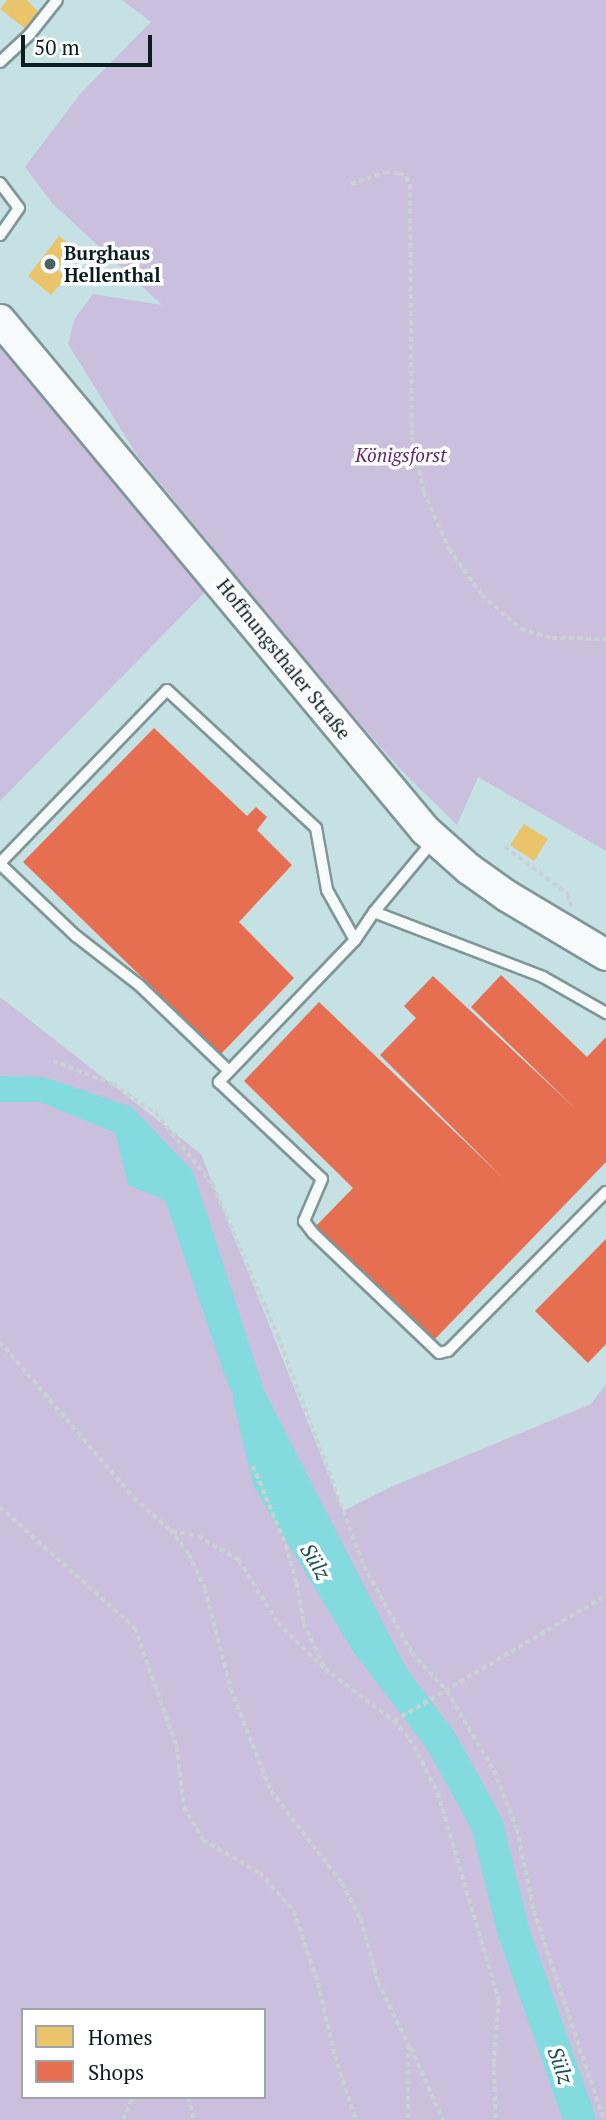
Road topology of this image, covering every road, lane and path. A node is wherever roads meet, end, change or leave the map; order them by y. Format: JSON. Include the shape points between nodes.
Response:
{"nodes":[{"id":1,"x":57,"y":0,"type":"edge"},
{"id":2,"x":0,"y":62,"type":"edge"},
{"id":3,"x":0,"y":183,"type":"edge"},
{"id":4,"x":351,"y":184,"type":"dead end"},
{"id":5,"x":0,"y":235,"type":"edge"},
{"id":6,"x":0,"y":320,"type":"edge"},
{"id":7,"x":606,"y":639,"type":"edge"},
{"id":8,"x":435,"y":839,"type":"junction"},
{"id":9,"x":505,"y":847,"type":"dead end"},
{"id":10,"x":0,"y":863,"type":"edge"},
{"id":11,"x":374,"y":912,"type":"junction"},
{"id":12,"x":355,"y":940,"type":"junction"},
{"id":13,"x":594,"y":948,"type":"edge"},
{"id":14,"x":606,"y":1013,"type":"edge"},
{"id":15,"x":53,"y":1061,"type":"dead end"},
{"id":16,"x":229,"y":1071,"type":"junction"},
{"id":17,"x":606,"y":1192,"type":"edge"},
{"id":18,"x":0,"y":1342,"type":"edge"},
{"id":19,"x":253,"y":1466,"type":"dead end"},
{"id":20,"x":0,"y":1507,"type":"edge"},
{"id":21,"x":170,"y":1530,"type":"junction"},
{"id":22,"x":606,"y":1595,"type":"edge"},
{"id":23,"x":325,"y":1669,"type":"junction"},
{"id":24,"x":447,"y":1691,"type":"junction"},
{"id":25,"x":394,"y":1721,"type":"junction"},
{"id":26,"x":409,"y":2045,"type":"junction"},
{"id":27,"x":133,"y":2099,"type":"edge"},
{"id":28,"x":189,"y":2099,"type":"edge"},
{"id":29,"x":123,"y":2120,"type":"edge"},
{"id":30,"x":194,"y":2120,"type":"edge"},
{"id":31,"x":356,"y":2120,"type":"edge"},
{"id":32,"x":408,"y":2120,"type":"edge"},
{"id":33,"x":443,"y":2120,"type":"edge"},
{"id":34,"x":496,"y":2120,"type":"edge"},
{"id":35,"x":604,"y":2120,"type":"edge"}],
"edges":[{"from":1,"to":2,"type":"lane"},
{"from":3,"to":5,"type":"lane","via":[[19,208]]},
{"from":4,"to":7,"type":"path","via":[[385,173],[398,173],[410,184],[412,437],[424,492],[449,549],[482,595],[521,629],[552,638]]},
{"from":6,"to":8,"type":"main road","name":"Hoffnungsthaler Straße"},
{"from":8,"to":11,"type":"lane"},
{"from":8,"to":13,"type":"main road","name":"Hoffnungsthaler Straße","via":[[497,889]]},
{"from":9,"to":13,"type":"path","via":[[568,894]]},
{"from":10,"to":12,"type":"lane","via":[[167,690],[316,828],[327,890]]},
{"from":10,"to":16,"type":"lane"},
{"from":11,"to":12,"type":"lane"},
{"from":11,"to":14,"type":"lane","via":[[543,977]]},
{"from":12,"to":16,"type":"lane"},
{"from":15,"to":24,"type":"path","via":[[113,1084],[156,1113],[213,1185],[278,1336],[364,1566],[412,1653]]},
{"from":16,"to":17,"type":"lane","via":[[219,1082],[322,1179],[304,1221],[439,1353],[448,1352]]},
{"from":18,"to":21,"type":"path","via":[[134,1498]]},
{"from":19,"to":23,"type":"path","via":[[286,1545],[304,1623]]},
{"from":20,"to":31,"type":"path","via":[[135,1628],[177,1746],[184,1807],[203,1840],[260,1873],[294,1911]]},
{"from":21,"to":23,"type":"path","via":[[198,1536],[239,1560],[278,1623]]},
{"from":21,"to":26,"type":"path","via":[[189,1554],[205,1589],[231,1689],[271,1791],[342,1883],[361,1919],[378,1982]]},
{"from":22,"to":24,"type":"path"},
{"from":23,"to":25,"type":"path"},
{"from":24,"to":25,"type":"path"},
{"from":24,"to":35,"type":"path","via":[[494,1770],[517,1829],[534,1911]]},
{"from":25,"to":34,"type":"path","via":[[410,1739],[438,1793],[499,2000]]},
{"from":26,"to":32,"type":"path"},
{"from":26,"to":33,"type":"path"},
{"from":27,"to":29,"type":"path"},
{"from":28,"to":30,"type":"path"}]}
